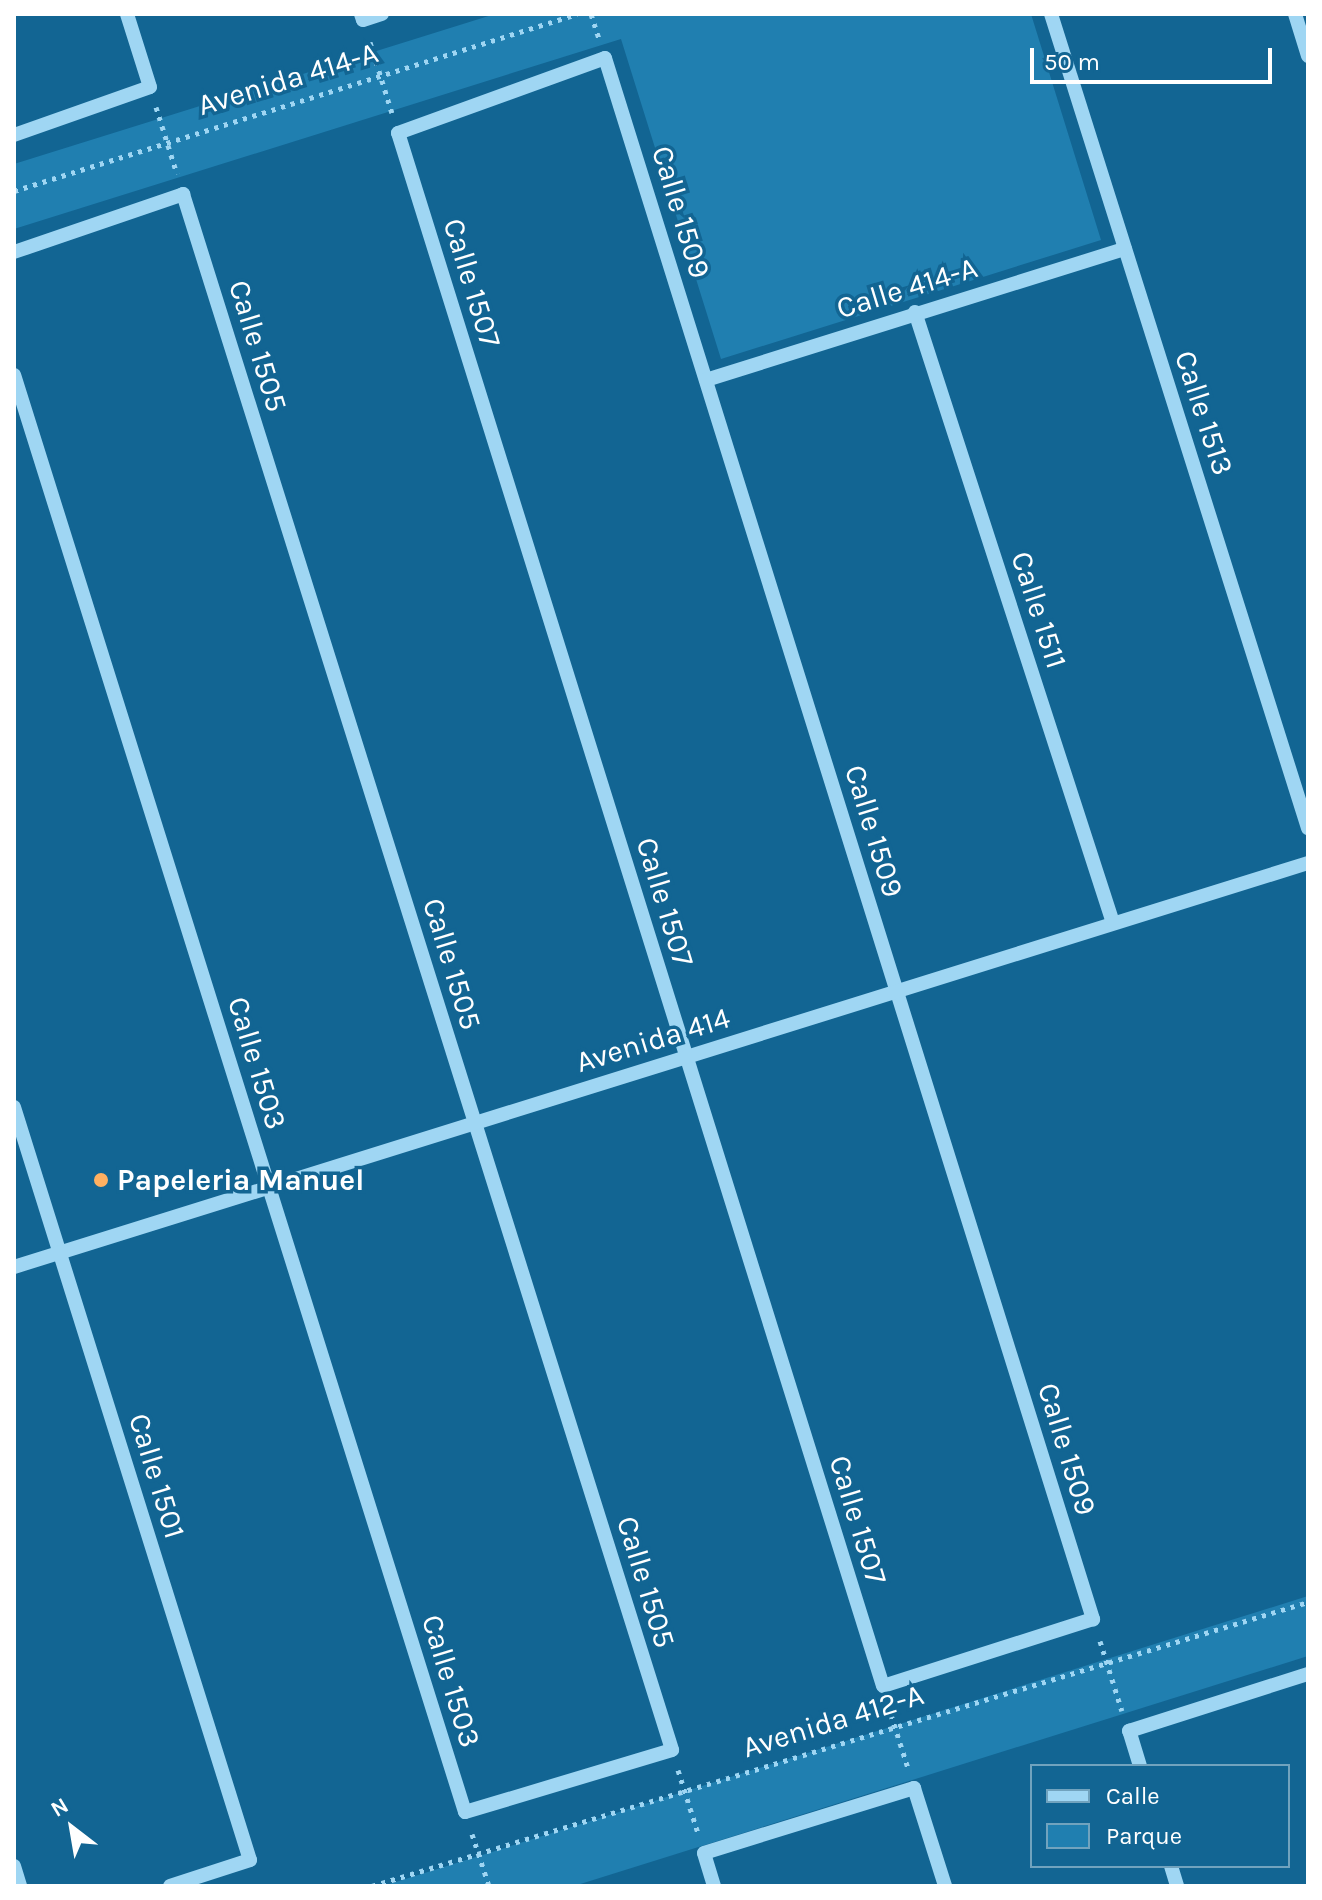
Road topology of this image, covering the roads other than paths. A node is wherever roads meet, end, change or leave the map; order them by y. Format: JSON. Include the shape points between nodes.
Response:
{"nodes":[{"id":1,"x":127,"y":14,"type":"edge"},
{"id":2,"x":382,"y":14,"type":"edge"},
{"id":3,"x":1051,"y":14,"type":"edge"},
{"id":4,"x":1295,"y":14,"type":"edge"},
{"id":5,"x":362,"y":17,"type":"edge"},
{"id":6,"x":1308,"y":56,"type":"edge"},
{"id":7,"x":398,"y":133,"type":"joint"},
{"id":8,"x":14,"y":135,"type":"edge"},
{"id":9,"x":1125,"y":249,"type":"junction"},
{"id":10,"x":14,"y":252,"type":"edge"},
{"id":11,"x":915,"y":312,"type":"junction"},
{"id":12,"x":14,"y":375,"type":"edge"},
{"id":13,"x":706,"y":380,"type":"junction"},
{"id":14,"x":1308,"y":828,"type":"edge"},
{"id":15,"x":1308,"y":863,"type":"edge"},
{"id":16,"x":1113,"y":923,"type":"junction"},
{"id":17,"x":897,"y":991,"type":"junction"},
{"id":18,"x":686,"y":1057,"type":"junction"},
{"id":19,"x":14,"y":1107,"type":"edge"},
{"id":20,"x":475,"y":1123,"type":"junction"},
{"id":21,"x":269,"y":1187,"type":"junction"},
{"id":22,"x":59,"y":1252,"type":"junction"},
{"id":23,"x":14,"y":1267,"type":"edge"},
{"id":24,"x":1093,"y":1619,"type":"joint"},
{"id":25,"x":1308,"y":1674,"type":"edge"},
{"id":26,"x":883,"y":1686,"type":"joint"},
{"id":27,"x":1139,"y":1764,"type":"edge"},
{"id":28,"x":465,"y":1812,"type":"joint"},
{"id":29,"x":14,"y":1866,"type":"edge"},
{"id":30,"x":20,"y":1886,"type":"edge"},
{"id":31,"x":170,"y":1886,"type":"edge"},
{"id":32,"x":714,"y":1886,"type":"edge"},
{"id":33,"x":945,"y":1886,"type":"edge"}],
"edges":[{"from":1,"to":8,"type":"street","name":"Avenida 414-A","via":[[150,87]]},
{"from":2,"to":5,"type":"street","name":"Avenida 414-A"},
{"from":3,"to":9,"type":"street","name":"Calle 1513"},
{"from":4,"to":6,"type":"street"},
{"from":7,"to":13,"type":"street","name":"Calle 1509","via":[[605,58]]},
{"from":7,"to":18,"type":"street","name":"Calle 1507"},
{"from":9,"to":11,"type":"street","name":"Calle 414-A"},
{"from":9,"to":14,"type":"street","name":"Calle 1513"},
{"from":10,"to":20,"type":"street","name":"Calle 1505","via":[[183,194]]},
{"from":11,"to":13,"type":"street","name":"Calle 414-A"},
{"from":11,"to":16,"type":"street","name":"Calle 1511"},
{"from":12,"to":21,"type":"street","name":"Calle 1503"},
{"from":13,"to":17,"type":"street","name":"Calle 1509"},
{"from":15,"to":16,"type":"street","name":"Avenida 414"},
{"from":16,"to":17,"type":"street","name":"Avenida 414"},
{"from":17,"to":18,"type":"street","name":"Avenida 414"},
{"from":17,"to":24,"type":"street","name":"Calle 1509"},
{"from":18,"to":20,"type":"street","name":"Avenida 414"},
{"from":18,"to":26,"type":"street","name":"Calle 1507"},
{"from":19,"to":22,"type":"street","name":"Calle 1501"},
{"from":20,"to":21,"type":"street","name":"Avenida 414"},
{"from":20,"to":28,"type":"street","name":"Calle 1505","via":[[672,1750]]},
{"from":21,"to":22,"type":"street","name":"Avenida 414"},
{"from":21,"to":28,"type":"street","name":"Calle 1503"},
{"from":22,"to":23,"type":"street","name":"Avenida 414"},
{"from":22,"to":31,"type":"street","name":"Calle 1501","via":[[250,1860]]},
{"from":24,"to":26,"type":"street","name":"Avenida 412-A"},
{"from":25,"to":27,"type":"street","via":[[1129,1731]]},
{"from":29,"to":30,"type":"street"},
{"from":32,"to":33,"type":"street","via":[[704,1853],[914,1788]]}]}
